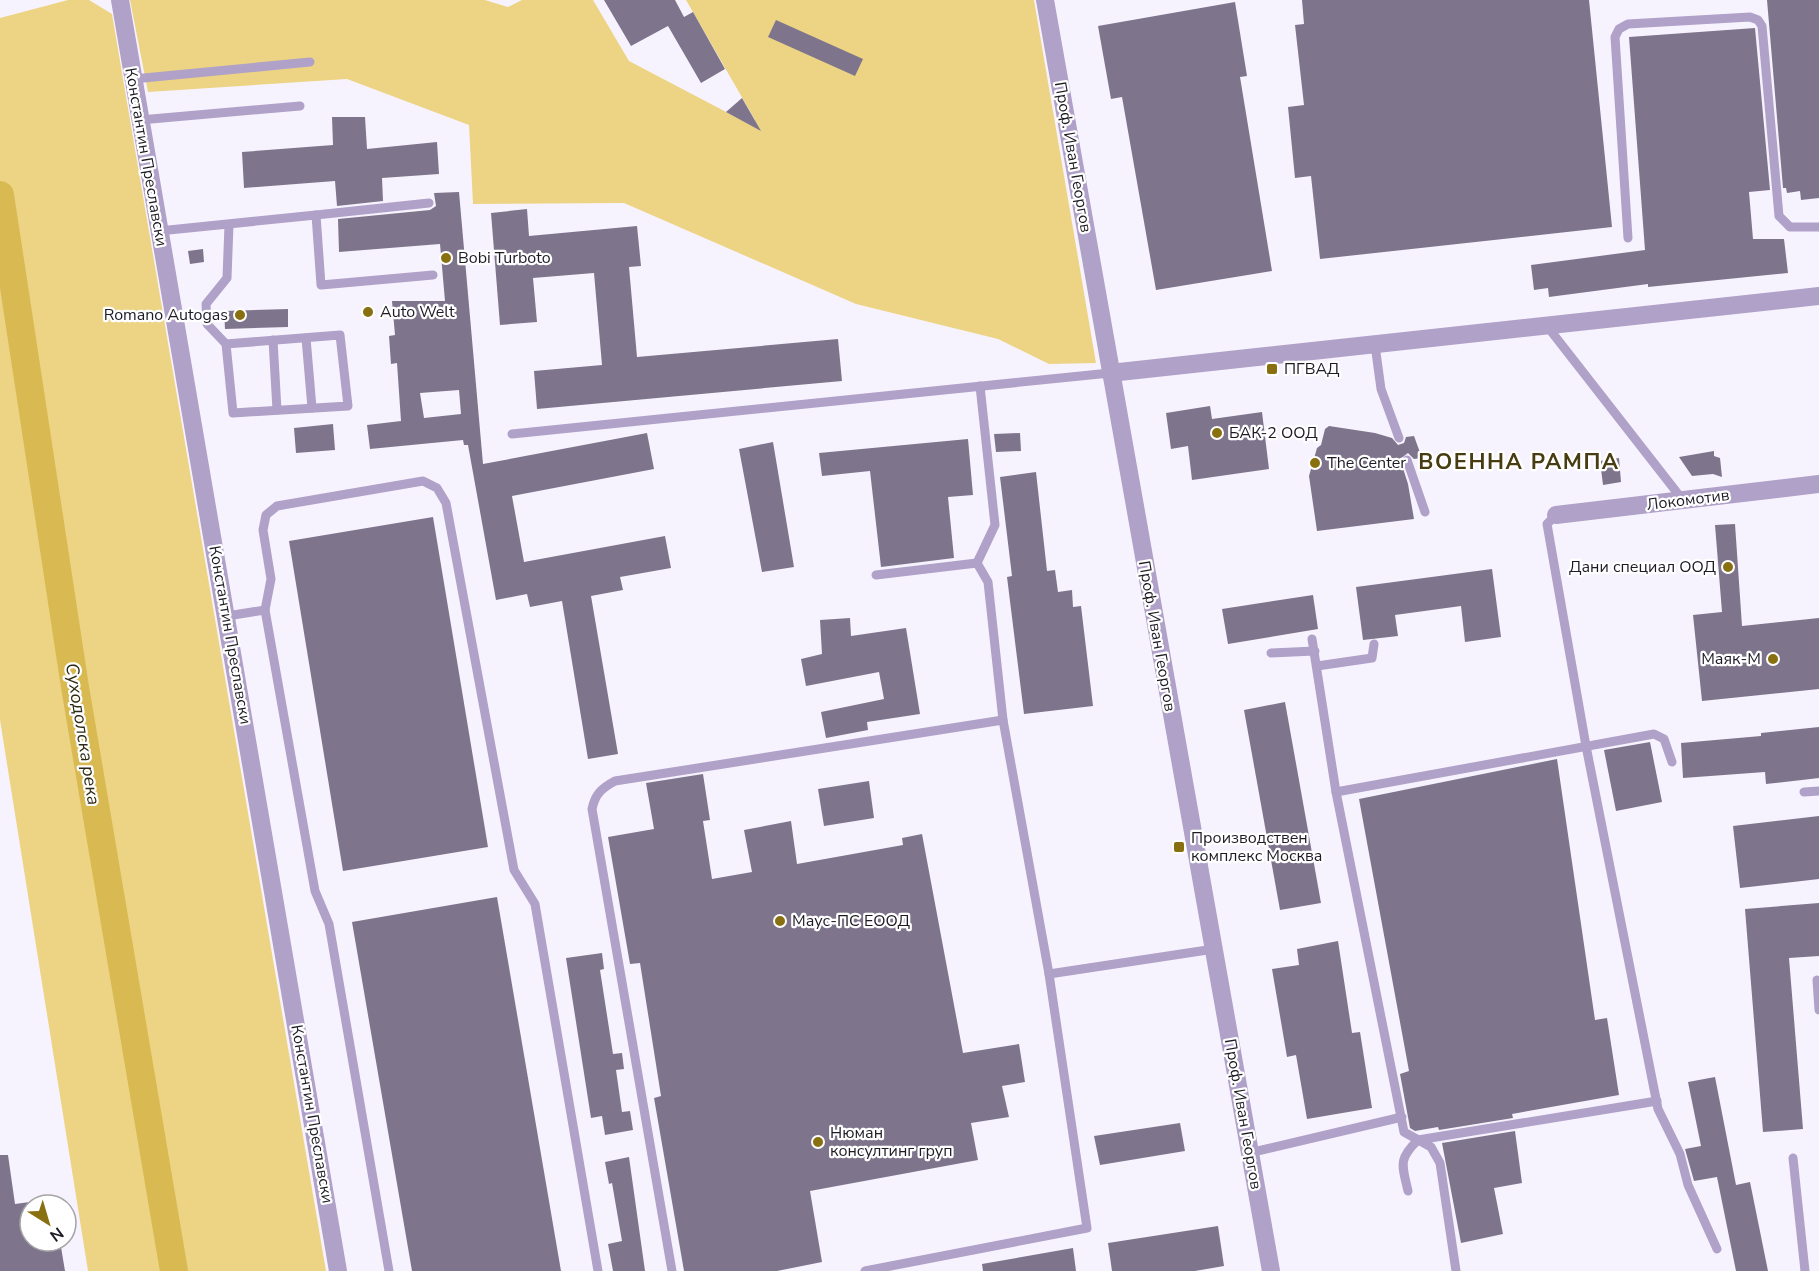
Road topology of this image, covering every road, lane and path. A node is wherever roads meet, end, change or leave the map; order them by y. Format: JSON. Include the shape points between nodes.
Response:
{"nodes":[{"id":1,"x":120,"y":0,"type":"edge"},
{"id":2,"x":1046,"y":0,"type":"edge"},
{"id":3,"x":310,"y":62,"type":"dead end"},
{"id":4,"x":133,"y":79,"type":"junction"},
{"id":5,"x":300,"y":106,"type":"dead end"},
{"id":6,"x":140,"y":120,"type":"junction"},
{"id":7,"x":429,"y":203,"type":"dead end"},
{"id":8,"x":316,"y":215,"type":"junction"},
{"id":9,"x":229,"y":225,"type":"junction"},
{"id":10,"x":1819,"y":227,"type":"edge"},
{"id":11,"x":159,"y":231,"type":"junction"},
{"id":12,"x":1628,"y":238,"type":"dead end"},
{"id":13,"x":433,"y":275,"type":"dead end"},
{"id":14,"x":1819,"y":296,"type":"edge"},
{"id":15,"x":1547,"y":326,"type":"junction"},
{"id":16,"x":306,"y":338,"type":"junction"},
{"id":17,"x":273,"y":340,"type":"junction"},
{"id":18,"x":226,"y":344,"type":"junction"},
{"id":19,"x":1375,"y":345,"type":"junction"},
{"id":20,"x":1110,"y":373,"type":"junction"},
{"id":21,"x":980,"y":386,"type":"junction"},
{"id":22,"x":312,"y":408,"type":"junction"},
{"id":23,"x":277,"y":411,"type":"junction"},
{"id":24,"x":512,"y":434,"type":"dead end"},
{"id":25,"x":1399,"y":438,"type":"dead end"},
{"id":26,"x":1407,"y":460,"type":"dead end"},
{"id":27,"x":1819,"y":484,"type":"edge"},
{"id":28,"x":1683,"y":500,"type":"junction"},
{"id":29,"x":1425,"y":512,"type":"dead end"},
{"id":30,"x":1556,"y":515,"type":"joint"},
{"id":31,"x":977,"y":563,"type":"junction"},
{"id":32,"x":876,"y":575,"type":"dead end"},
{"id":33,"x":265,"y":610,"type":"junction"},
{"id":34,"x":227,"y":616,"type":"junction"},
{"id":35,"x":1312,"y":639,"type":"dead end"},
{"id":36,"x":1374,"y":644,"type":"dead end"},
{"id":37,"x":1315,"y":651,"type":"junction"},
{"id":38,"x":1271,"y":653,"type":"dead end"},
{"id":39,"x":1317,"y":666,"type":"junction"},
{"id":40,"x":1003,"y":720,"type":"junction"},
{"id":41,"x":1586,"y":746,"type":"junction"},
{"id":42,"x":1672,"y":762,"type":"dead end"},
{"id":43,"x":1819,"y":791,"type":"edge"},
{"id":44,"x":1336,"y":792,"type":"junction"},
{"id":45,"x":1804,"y":792,"type":"dead end"},
{"id":46,"x":1214,"y":949,"type":"junction"},
{"id":47,"x":1049,"y":974,"type":"junction"},
{"id":48,"x":1817,"y":980,"type":"dead end"},
{"id":49,"x":1819,"y":1010,"type":"edge"},
{"id":50,"x":1657,"y":1101,"type":"junction"},
{"id":51,"x":1402,"y":1117,"type":"junction"},
{"id":52,"x":1418,"y":1140,"type":"junction"},
{"id":53,"x":1249,"y":1153,"type":"junction"},
{"id":54,"x":1793,"y":1158,"type":"dead end"},
{"id":55,"x":1408,"y":1191,"type":"dead end"},
{"id":56,"x":1717,"y":1249,"type":"dead end"},
{"id":57,"x":338,"y":1271,"type":"edge"},
{"id":58,"x":389,"y":1271,"type":"edge"},
{"id":59,"x":598,"y":1271,"type":"edge"},
{"id":60,"x":672,"y":1271,"type":"edge"},
{"id":61,"x":865,"y":1271,"type":"edge"},
{"id":62,"x":1271,"y":1271,"type":"edge"},
{"id":63,"x":1456,"y":1271,"type":"edge"},
{"id":64,"x":1805,"y":1271,"type":"edge"}],
"edges":[{"from":1,"to":4,"type":"street","name":"Константин Преславски"},
{"from":2,"to":20,"type":"street","name":"Проф. Иван Георгов"},
{"from":3,"to":4,"type":"lane"},
{"from":4,"to":6,"type":"street","name":"Константин Преславски"},
{"from":5,"to":6,"type":"lane"},
{"from":6,"to":11,"type":"street","name":"Константин Преславски"},
{"from":7,"to":8,"type":"lane"},
{"from":8,"to":9,"type":"lane"},
{"from":8,"to":13,"type":"lane","via":[[321,285]]},
{"from":9,"to":11,"type":"lane"},
{"from":9,"to":18,"type":"lane","via":[[227,278],[206,304],[207,324]]},
{"from":10,"to":12,"type":"lane","via":[[1790,227],[1779,216],[1762,26],[1758,20],[1739,17],[1628,24],[1619,29],[1615,37]]},
{"from":11,"to":34,"type":"street","name":"Константин Преславски"},
{"from":14,"to":15,"type":"street"},
{"from":15,"to":19,"type":"street"},
{"from":15,"to":28,"type":"lane"},
{"from":16,"to":17,"type":"lane"},
{"from":16,"to":22,"type":"lane"},
{"from":16,"to":22,"type":"lane","via":[[340,335],[348,406]]},
{"from":17,"to":18,"type":"lane"},
{"from":17,"to":23,"type":"lane"},
{"from":18,"to":23,"type":"lane","via":[[234,413]]},
{"from":19,"to":20,"type":"street"},
{"from":19,"to":25,"type":"lane","via":[[1381,389]]},
{"from":20,"to":21,"type":"lane"},
{"from":20,"to":46,"type":"street","name":"Проф. Иван Георгов"},
{"from":21,"to":24,"type":"lane"},
{"from":21,"to":31,"type":"lane","via":[[996,525]]},
{"from":22,"to":23,"type":"lane"},
{"from":26,"to":29,"type":"lane"},
{"from":27,"to":28,"type":"street","name":"Локомотив"},
{"from":28,"to":30,"type":"street","name":"Локомотив"},
{"from":30,"to":41,"type":"lane","via":[[1547,524]]},
{"from":31,"to":32,"type":"lane"},
{"from":31,"to":40,"type":"lane","via":[[988,582]]},
{"from":33,"to":34,"type":"lane"},
{"from":33,"to":58,"type":"lane","via":[[315,891],[329,924]]},
{"from":33,"to":59,"type":"lane","via":[[271,579],[263,530],[266,515],[277,506],[423,482],[436,488],[446,503],[514,870],[535,903]]},
{"from":34,"to":57,"type":"street","name":"Константин Преславски"},
{"from":35,"to":37,"type":"lane"},
{"from":36,"to":39,"type":"lane","via":[[1372,658]]},
{"from":37,"to":38,"type":"lane"},
{"from":37,"to":39,"type":"lane"},
{"from":39,"to":44,"type":"lane"},
{"from":40,"to":47,"type":"lane"},
{"from":40,"to":60,"type":"lane","via":[[615,781],[594,797],[592,809]]},
{"from":41,"to":42,"type":"lane","via":[[1660,735]]},
{"from":41,"to":44,"type":"lane"},
{"from":41,"to":50,"type":"lane"},
{"from":43,"to":45,"type":"lane"},
{"from":44,"to":51,"type":"lane"},
{"from":46,"to":47,"type":"lane"},
{"from":46,"to":53,"type":"street","name":"Проф. Иван Георгов"},
{"from":47,"to":61,"type":"lane","via":[[1087,1228]]},
{"from":48,"to":49,"type":"lane"},
{"from":50,"to":52,"type":"lane"},
{"from":50,"to":56,"type":"lane"},
{"from":51,"to":52,"type":"lane","via":[[1404,1132]]},
{"from":51,"to":53,"type":"lane"},
{"from":52,"to":55,"type":"lane","via":[[1401,1162]]},
{"from":52,"to":63,"type":"lane","via":[[1431,1147],[1440,1163]]},
{"from":53,"to":62,"type":"street","name":"Проф. Иван Георгов"},
{"from":54,"to":64,"type":"lane"}]}
